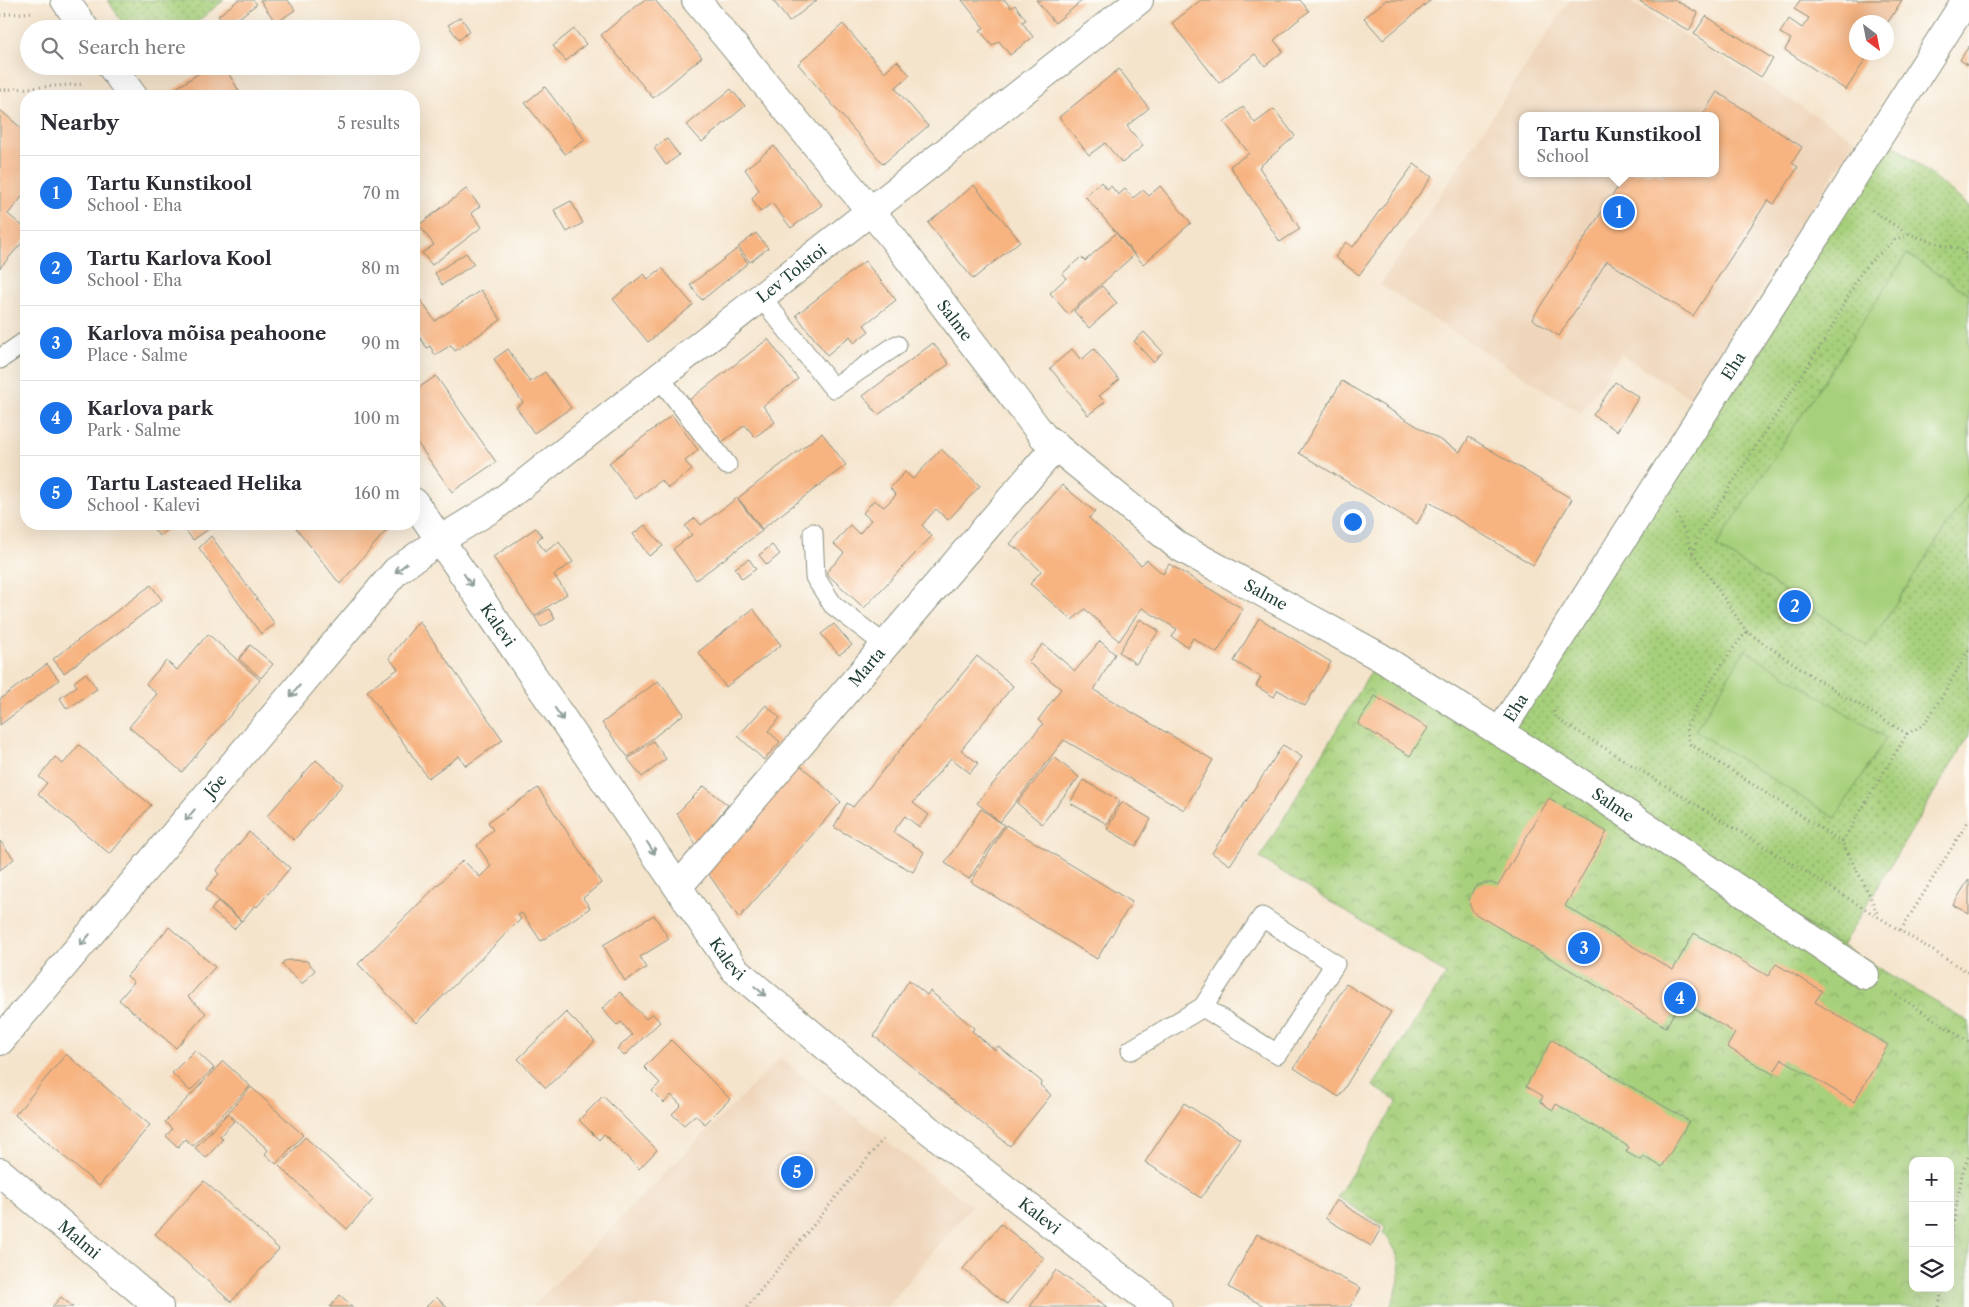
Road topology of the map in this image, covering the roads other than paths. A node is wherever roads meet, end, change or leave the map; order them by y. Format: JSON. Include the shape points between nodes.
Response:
{"nodes":[{"id":1,"x":64,"y":0,"type":"edge"},
{"id":2,"x":696,"y":0,"type":"edge"},
{"id":3,"x":1139,"y":0,"type":"edge"},
{"id":4,"x":1966,"y":0,"type":"edge"},
{"id":5,"x":78,"y":20,"type":"edge"},
{"id":6,"x":118,"y":75,"type":"edge"},
{"id":7,"x":129,"y":90,"type":"edge"},
{"id":8,"x":870,"y":210,"type":"junction"},
{"id":9,"x":761,"y":297,"type":"junction"},
{"id":10,"x":20,"y":345,"type":"edge"},
{"id":11,"x":897,"y":345,"type":"dead end"},
{"id":12,"x":0,"y":359,"type":"edge"},
{"id":13,"x":659,"y":377,"type":"junction"},
{"id":14,"x":1056,"y":446,"type":"junction"},
{"id":15,"x":727,"y":466,"type":"dead end"},
{"id":16,"x":420,"y":511,"type":"edge"},
{"id":17,"x":813,"y":533,"type":"dead end"},
{"id":18,"x":440,"y":540,"type":"junction"},
{"id":19,"x":885,"y":645,"type":"junction"},
{"id":20,"x":1500,"y":732,"type":"junction"},
{"id":21,"x":678,"y":887,"type":"junction"},
{"id":22,"x":1865,"y":975,"type":"road end"},
{"id":23,"x":1203,"y":1007,"type":"junction"},
{"id":24,"x":0,"y":1041,"type":"edge"},
{"id":25,"x":1130,"y":1050,"type":"dead end"},
{"id":26,"x":0,"y":1172,"type":"edge"},
{"id":27,"x":159,"y":1307,"type":"edge"},
{"id":28,"x":1158,"y":1307,"type":"edge"}],
"edges":[{"from":1,"to":5,"type":"street"},
{"from":2,"to":8,"type":"street","name":"Salme"},
{"from":3,"to":8,"type":"street","name":"Lev Tolstoi"},
{"from":4,"to":20,"type":"street","name":"Eha"},
{"from":6,"to":7,"type":"street"},
{"from":8,"to":9,"type":"street","name":"Lev Tolstoi"},
{"from":8,"to":14,"type":"street","name":"Salme","via":[[1043,436]]},
{"from":9,"to":11,"type":"lane","via":[[833,388]]},
{"from":9,"to":13,"type":"street","name":"Lev Tolstoi"},
{"from":10,"to":12,"type":"lane"},
{"from":13,"to":15,"type":"lane"},
{"from":13,"to":18,"type":"street","name":"Lev Tolstoi","via":[[494,508]]},
{"from":14,"to":19,"type":"street","name":"Marta"},
{"from":14,"to":20,"type":"street","name":"Salme","via":[[1178,546],[1380,657]]},
{"from":16,"to":18,"type":"street","name":"Kalevi"},
{"from":17,"to":19,"type":"lane","via":[[815,577],[833,605]]},
{"from":18,"to":21,"type":"street","name":"Kalevi","one_way":true},
{"from":18,"to":24,"type":"street","name":"Jõe","one_way":true,"via":[[396,571]]},
{"from":19,"to":21,"type":"street","name":"Marta"},
{"from":20,"to":22,"type":"street","name":"Salme"},
{"from":21,"to":28,"type":"street","name":"Kalevi","one_way":true,"via":[[734,969],[892,1102]]},
{"from":23,"to":23,"type":"lane","via":[[1262,917],[1335,964],[1277,1054]]},
{"from":23,"to":25,"type":"lane"},
{"from":26,"to":27,"type":"street","name":"Malmi"}]}
